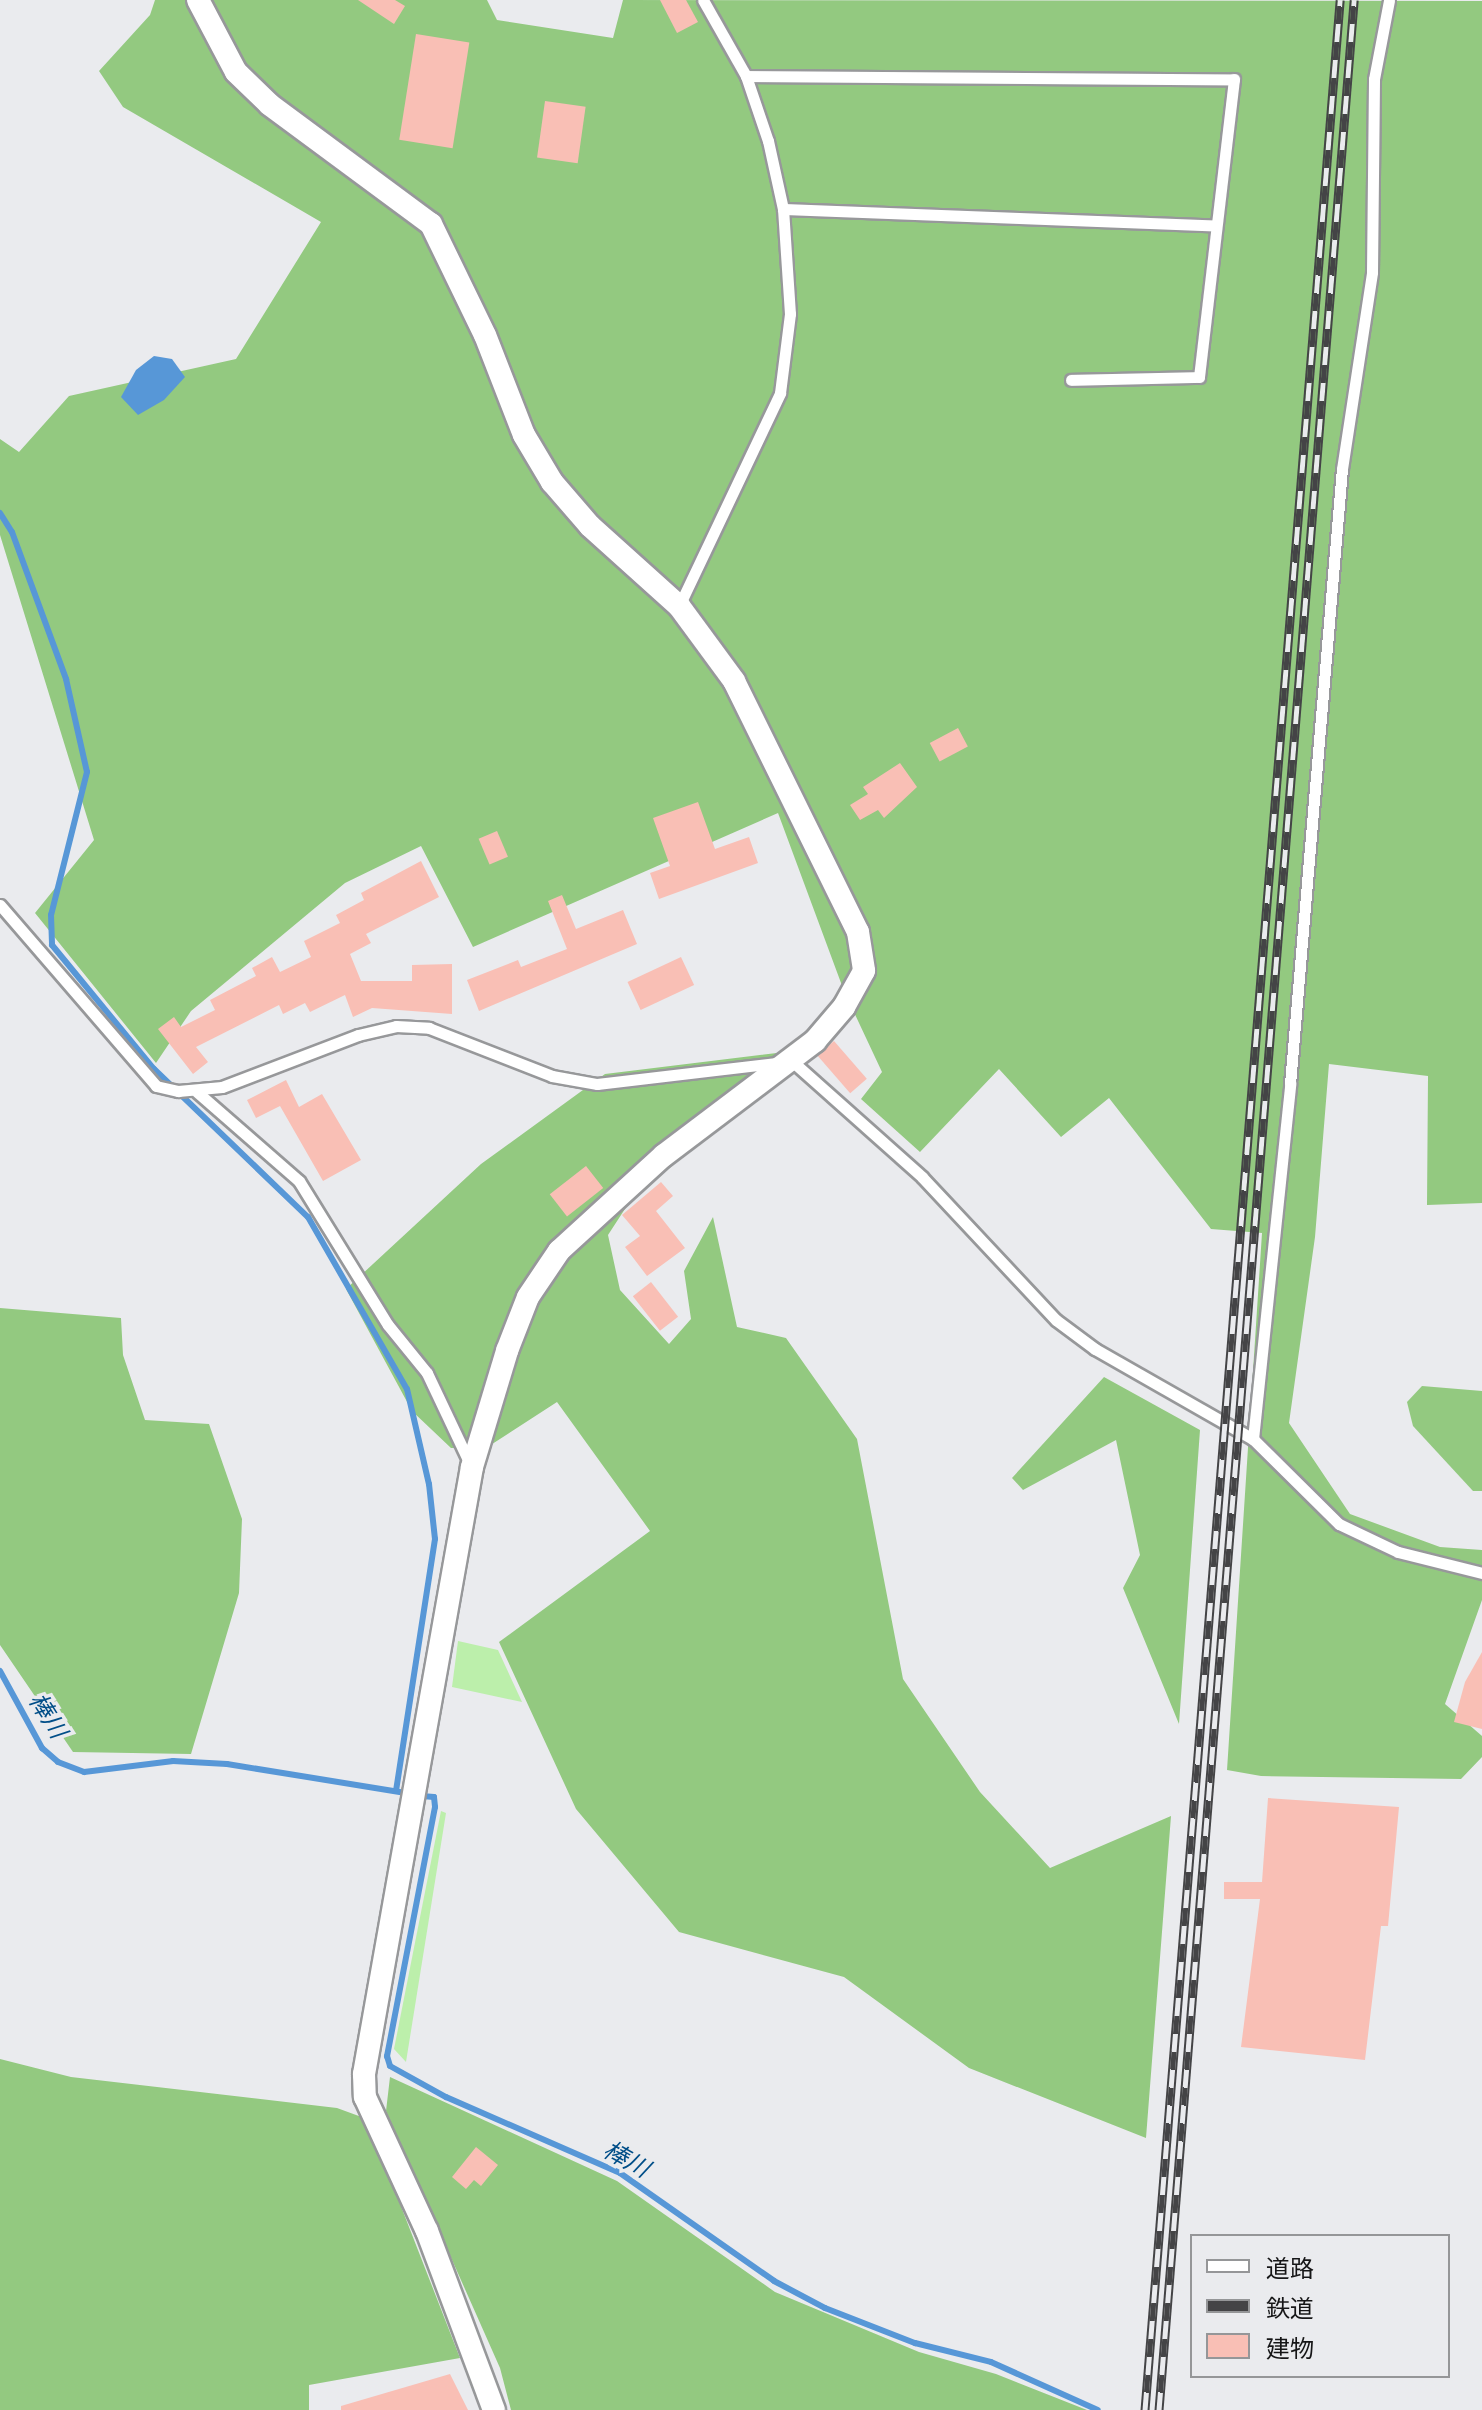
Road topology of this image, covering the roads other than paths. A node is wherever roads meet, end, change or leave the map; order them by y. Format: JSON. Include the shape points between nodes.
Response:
{"nodes":[{"id":1,"x":198,"y":0,"type":"edge"},
{"id":2,"x":703,"y":0,"type":"edge"},
{"id":3,"x":1389,"y":0,"type":"edge"},
{"id":4,"x":746,"y":76,"type":"junction"},
{"id":5,"x":783,"y":209,"type":"junction"},
{"id":6,"x":1216,"y":226,"type":"junction"},
{"id":7,"x":1071,"y":380,"type":"dead end"},
{"id":8,"x":679,"y":606,"type":"junction"},
{"id":9,"x":0,"y":905,"type":"edge"},
{"id":10,"x":792,"y":1061,"type":"junction"},
{"id":11,"x":197,"y":1092,"type":"junction"},
{"id":12,"x":1253,"y":1439,"type":"junction"},
{"id":13,"x":472,"y":1467,"type":"junction"},
{"id":14,"x":1482,"y":1573,"type":"edge"},
{"id":15,"x":494,"y":2410,"type":"edge"}],
"edges":[{"from":1,"to":8,"type":"street","via":[[236,72],[258,94],[431,224],[485,335],[524,435],[552,482],[590,526]]},
{"from":2,"to":4,"type":"lane"},
{"from":3,"to":12,"type":"lane","via":[[1374,79],[1372,272],[1342,469],[1290,1084]]},
{"from":4,"to":5,"type":"lane"},
{"from":4,"to":6,"type":"lane","via":[[1234,79]]},
{"from":5,"to":6,"type":"lane"},
{"from":5,"to":8,"type":"lane","via":[[790,314],[780,393]]},
{"from":6,"to":7,"type":"lane","via":[[1199,377]]},
{"from":8,"to":10,"type":"street","via":[[734,681],[858,932],[864,971],[844,1007]]},
{"from":9,"to":11,"type":"lane","via":[[156,1086]]},
{"from":10,"to":11,"type":"lane","via":[[597,1084],[552,1076],[429,1028],[396,1026]]},
{"from":10,"to":12,"type":"lane","via":[[922,1177],[1056,1320],[1095,1349]]},
{"from":10,"to":13,"type":"street","via":[[664,1155],[559,1251],[528,1297]]},
{"from":11,"to":13,"type":"lane","via":[[299,1181],[388,1325],[427,1373]]},
{"from":12,"to":14,"type":"lane","via":[[1339,1524],[1398,1552]]},
{"from":13,"to":15,"type":"street","via":[[365,2085],[369,2112],[427,2231]]}]}
